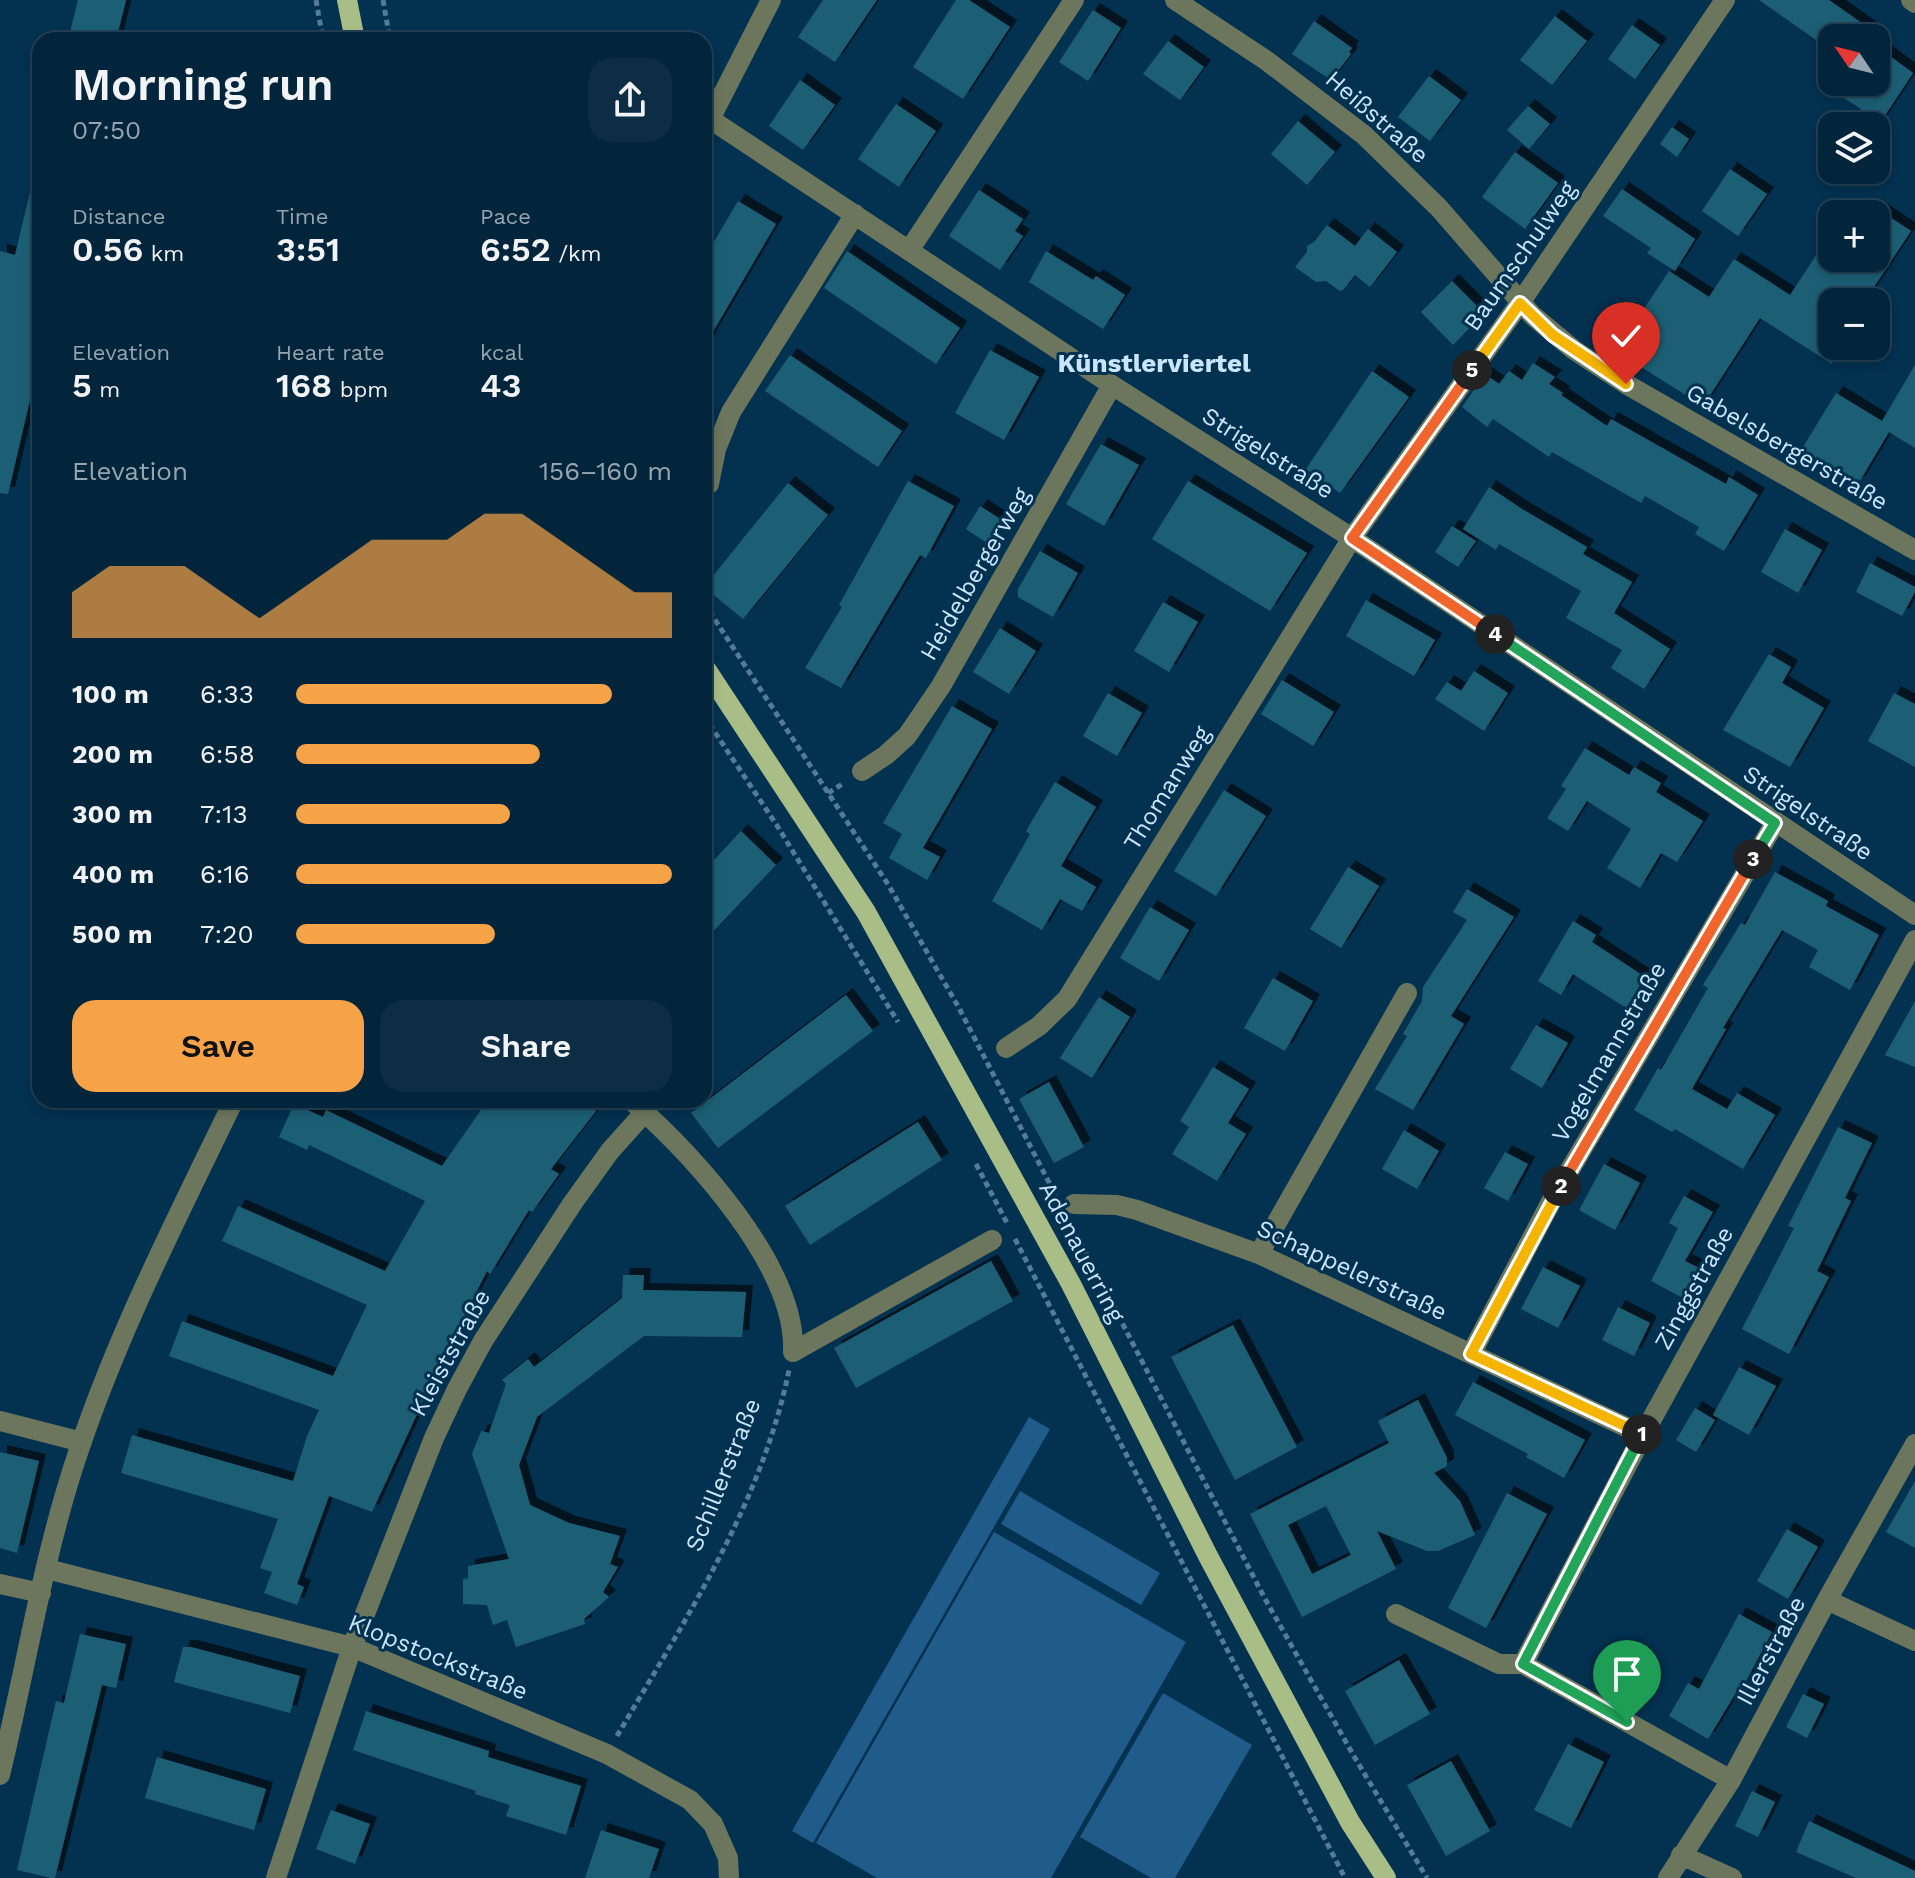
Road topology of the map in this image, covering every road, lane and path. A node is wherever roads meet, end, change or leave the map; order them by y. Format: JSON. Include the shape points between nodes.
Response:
{"nodes":[{"id":1,"x":316,"y":0,"type":"edge"},
{"id":2,"x":347,"y":0,"type":"edge"},
{"id":3,"x":383,"y":0,"type":"edge"},
{"id":4,"x":771,"y":0,"type":"edge"},
{"id":5,"x":1074,"y":0,"type":"edge"},
{"id":6,"x":1175,"y":0,"type":"edge"},
{"id":7,"x":1725,"y":0,"type":"edge"},
{"id":8,"x":322,"y":32,"type":"edge"},
{"id":9,"x":353,"y":32,"type":"edge"},
{"id":10,"x":389,"y":32,"type":"edge"},
{"id":11,"x":712,"y":115,"type":"edge"},
{"id":12,"x":712,"y":128,"type":"edge"},
{"id":13,"x":855,"y":214,"type":"junction"},
{"id":14,"x":910,"y":249,"type":"junction"},
{"id":15,"x":1520,"y":303,"type":"junction"},
{"id":16,"x":1112,"y":385,"type":"junction"},
{"id":17,"x":712,"y":469,"type":"edge"},
{"id":18,"x":1352,"y":538,"type":"junction"},
{"id":19,"x":1915,"y":550,"type":"edge"},
{"id":20,"x":712,"y":678,"type":"edge"},
{"id":21,"x":712,"y":728,"type":"edge"},
{"id":22,"x":862,"y":771,"type":"dead end"},
{"id":23,"x":1775,"y":823,"type":"junction"},
{"id":24,"x":1915,"y":915,"type":"edge"},
{"id":25,"x":1915,"y":940,"type":"edge"},
{"id":26,"x":1407,"y":993,"type":"dead end"},
{"id":27,"x":901,"y":1027,"type":"dead end"},
{"id":28,"x":1006,"y":1048,"type":"dead end"},
{"id":29,"x":230,"y":1108,"type":"edge"},
{"id":30,"x":637,"y":1108,"type":"edge"},
{"id":31,"x":640,"y":1108,"type":"edge"},
{"id":32,"x":975,"y":1161,"type":"dead end"},
{"id":33,"x":1074,"y":1204,"type":"dead end"},
{"id":34,"x":992,"y":1240,"type":"dead end"},
{"id":35,"x":1259,"y":1254,"type":"junction"},
{"id":36,"x":793,"y":1352,"type":"junction"},
{"id":37,"x":1471,"y":1354,"type":"junction"},
{"id":38,"x":0,"y":1421,"type":"edge"},
{"id":39,"x":1643,"y":1435,"type":"junction"},
{"id":40,"x":82,"y":1442,"type":"junction"},
{"id":41,"x":1915,"y":1444,"type":"edge"},
{"id":42,"x":47,"y":1569,"type":"junction"},
{"id":43,"x":0,"y":1584,"type":"edge"},
{"id":44,"x":41,"y":1593,"type":"junction"},
{"id":45,"x":1827,"y":1600,"type":"junction"},
{"id":46,"x":1396,"y":1614,"type":"dead end"},
{"id":47,"x":1915,"y":1641,"type":"edge"},
{"id":48,"x":352,"y":1647,"type":"junction"},
{"id":49,"x":1523,"y":1664,"type":"junction"},
{"id":50,"x":607,"y":1754,"type":"junction"},
{"id":51,"x":0,"y":1775,"type":"edge"},
{"id":52,"x":1731,"y":1780,"type":"junction"},
{"id":53,"x":1681,"y":1855,"type":"junction"},
{"id":54,"x":276,"y":1878,"type":"edge"},
{"id":55,"x":729,"y":1878,"type":"edge"},
{"id":56,"x":1345,"y":1878,"type":"edge"},
{"id":57,"x":1386,"y":1878,"type":"edge"},
{"id":58,"x":1668,"y":1878,"type":"edge"},
{"id":59,"x":1732,"y":1878,"type":"edge"}],
"edges":[{"from":1,"to":8,"type":"path"},
{"from":2,"to":9,"type":"main road"},
{"from":3,"to":10,"type":"path"},
{"from":4,"to":11,"type":"street"},
{"from":5,"to":14,"type":"street"},
{"from":6,"to":15,"type":"street","name":"Heißstraße","via":[[1364,135],[1439,208]]},
{"from":7,"to":15,"type":"street","name":"Baumschulweg"},
{"from":12,"to":13,"type":"street","name":"Strigelstraße"},
{"from":13,"to":14,"type":"street","name":"Strigelstraße"},
{"from":13,"to":17,"type":"street","via":[[731,412]]},
{"from":14,"to":16,"type":"street","name":"Strigelstraße"},
{"from":15,"to":18,"type":"street","name":"Baumschulweg"},
{"from":15,"to":19,"type":"street","name":"Gabelsbergerstraße","via":[[1553,335],[1626,384]]},
{"from":16,"to":18,"type":"street","name":"Strigelstraße"},
{"from":16,"to":22,"type":"street","name":"Heidelbergerweg","via":[[941,686],[907,736]]},
{"from":18,"to":23,"type":"street","name":"Strigelstraße"},
{"from":18,"to":28,"type":"street","name":"Thomanweg","via":[[1067,999]]},
{"from":20,"to":57,"type":"main road","name":"Adenauerring","via":[[866,912],[1071,1284],[1350,1822]]},
{"from":21,"to":27,"type":"path"},
{"from":23,"to":24,"type":"street","name":"Strigelstraße"},
{"from":23,"to":37,"type":"street","name":"Vogelmannstraße","via":[[1552,1200]]},
{"from":25,"to":39,"type":"street","name":"Zinggstraße"},
{"from":26,"to":35,"type":"street"},
{"from":29,"to":40,"type":"street","via":[[139,1302]]},
{"from":30,"to":48,"type":"street","name":"Kleiststraße","via":[[483,1341],[434,1438]]},
{"from":31,"to":36,"type":"street","via":[[685,1150],[769,1266],[784,1296]]},
{"from":32,"to":56,"type":"path"},
{"from":33,"to":35,"type":"street","name":"Schappelerstraße","via":[[1137,1210]]},
{"from":34,"to":36,"type":"street"},
{"from":35,"to":37,"type":"street","name":"Schappelerstraße"},
{"from":36,"to":50,"type":"path","name":"Schillerstraße","via":[[766,1453],[710,1577]]},
{"from":37,"to":39,"type":"street","name":"Schappelerstraße"},
{"from":38,"to":40,"type":"street"},
{"from":39,"to":49,"type":"street","name":"Zinggstraße"},
{"from":40,"to":42,"type":"street"},
{"from":41,"to":45,"type":"street","name":"Illerstraße"},
{"from":42,"to":44,"type":"street"},
{"from":42,"to":48,"type":"street","name":"Klopstockstraße"},
{"from":43,"to":44,"type":"street"},
{"from":44,"to":51,"type":"street"},
{"from":45,"to":47,"type":"street"},
{"from":45,"to":52,"type":"street","name":"Illerstraße"},
{"from":46,"to":49,"type":"street","via":[[1499,1664]]},
{"from":48,"to":50,"type":"street","name":"Klopstockstraße"},
{"from":48,"to":54,"type":"street","name":"Kleiststraße"},
{"from":49,"to":52,"type":"street"},
{"from":50,"to":55,"type":"street","name":"Klopstockstraße","via":[[690,1800],[713,1824],[728,1858]]},
{"from":52,"to":53,"type":"street","name":"Illerstraße"},
{"from":53,"to":58,"type":"street","name":"Illerstraße"},
{"from":53,"to":59,"type":"street"}]}
